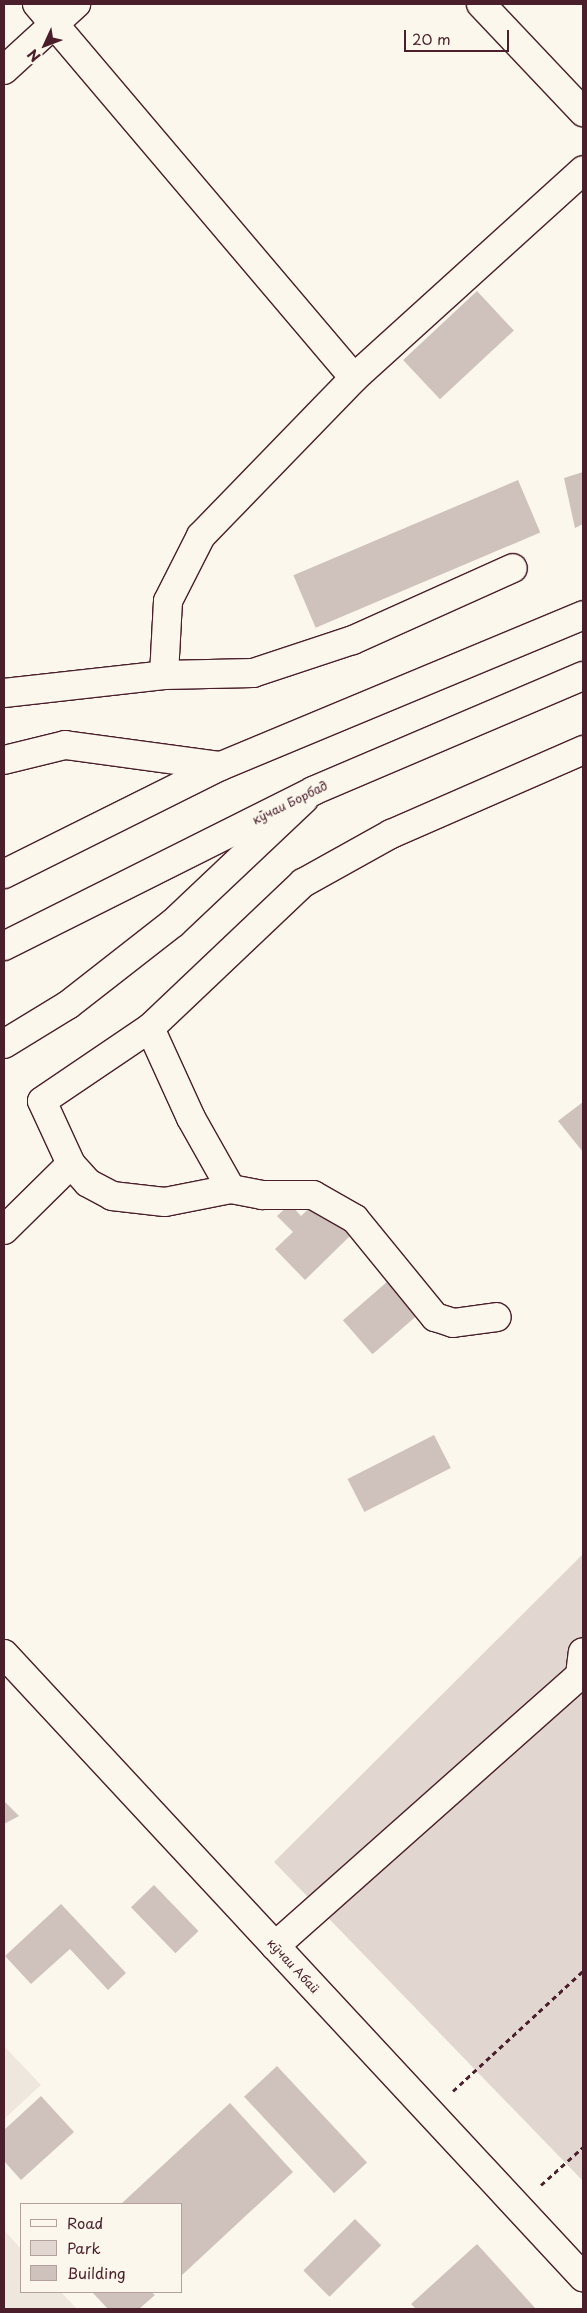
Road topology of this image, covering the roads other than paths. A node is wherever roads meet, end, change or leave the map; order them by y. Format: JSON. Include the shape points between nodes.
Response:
{"nodes":[{"id":1,"x":76,"y":4,"type":"edge"},
{"id":2,"x":481,"y":4,"type":"edge"},
{"id":3,"x":45,"y":14,"type":"edge"},
{"id":4,"x":4,"y":70,"type":"edge"},
{"id":5,"x":583,"y":112,"type":"edge"},
{"id":6,"x":583,"y":170,"type":"edge"},
{"id":7,"x":354,"y":378,"type":"junction"},
{"id":8,"x":513,"y":568,"type":"dead end"},
{"id":9,"x":583,"y":615,"type":"edge"},
{"id":10,"x":164,"y":675,"type":"junction"},
{"id":11,"x":583,"y":676,"type":"edge"},
{"id":12,"x":4,"y":693,"type":"edge"},
{"id":13,"x":583,"y":750,"type":"edge"},
{"id":14,"x":4,"y":760,"type":"edge"},
{"id":15,"x":221,"y":766,"type":"junction"},
{"id":16,"x":313,"y":791,"type":"junction"},
{"id":17,"x":4,"y":874,"type":"edge"},
{"id":18,"x":4,"y":946,"type":"edge"},
{"id":19,"x":150,"y":1028,"type":"junction"},
{"id":20,"x":4,"y":1044,"type":"edge"},
{"id":21,"x":71,"y":1164,"type":"junction"},
{"id":22,"x":231,"y":1189,"type":"junction"},
{"id":23,"x":4,"y":1230,"type":"edge"},
{"id":24,"x":497,"y":1317,"type":"dead end"},
{"id":25,"x":583,"y":1652,"type":"edge"},
{"id":26,"x":4,"y":1654,"type":"edge"},
{"id":27,"x":275,"y":1946,"type":"junction"},
{"id":28,"x":583,"y":2277,"type":"edge"}],
"edges":[{"from":1,"to":3,"type":"street"},
{"from":2,"to":5,"type":"street"},
{"from":3,"to":4,"type":"street"},
{"from":3,"to":7,"type":"street"},
{"from":6,"to":7,"type":"street"},
{"from":7,"to":10,"type":"street","via":[[201,536],[168,600]]},
{"from":8,"to":10,"type":"street","via":[[353,640],[253,673]]},
{"from":9,"to":15,"type":"street"},
{"from":10,"to":12,"type":"street"},
{"from":11,"to":16,"type":"street","name":"кӯчаи Борбад"},
{"from":13,"to":19,"type":"street","via":[[391,834],[303,883]]},
{"from":14,"to":15,"type":"street","via":[[65,744]]},
{"from":15,"to":17,"type":"street"},
{"from":16,"to":18,"type":"street","name":"кӯчаи Борбад"},
{"from":16,"to":20,"type":"street","via":[[173,923],[68,1005]]},
{"from":19,"to":21,"type":"street","via":[[42,1101]]},
{"from":19,"to":22,"type":"street","via":[[191,1118]]},
{"from":21,"to":22,"type":"street","via":[[88,1183],[112,1196],[165,1202]]},
{"from":21,"to":23,"type":"street"},
{"from":22,"to":24,"type":"street","via":[[262,1194],[313,1194],[355,1219],[435,1317],[453,1323]]},
{"from":25,"to":27,"type":"street","via":[[580,1675]]},
{"from":26,"to":27,"type":"street","name":"кӯчаи Абаӣ"},
{"from":27,"to":28,"type":"street","name":"кӯчаи Абаӣ"}]}
